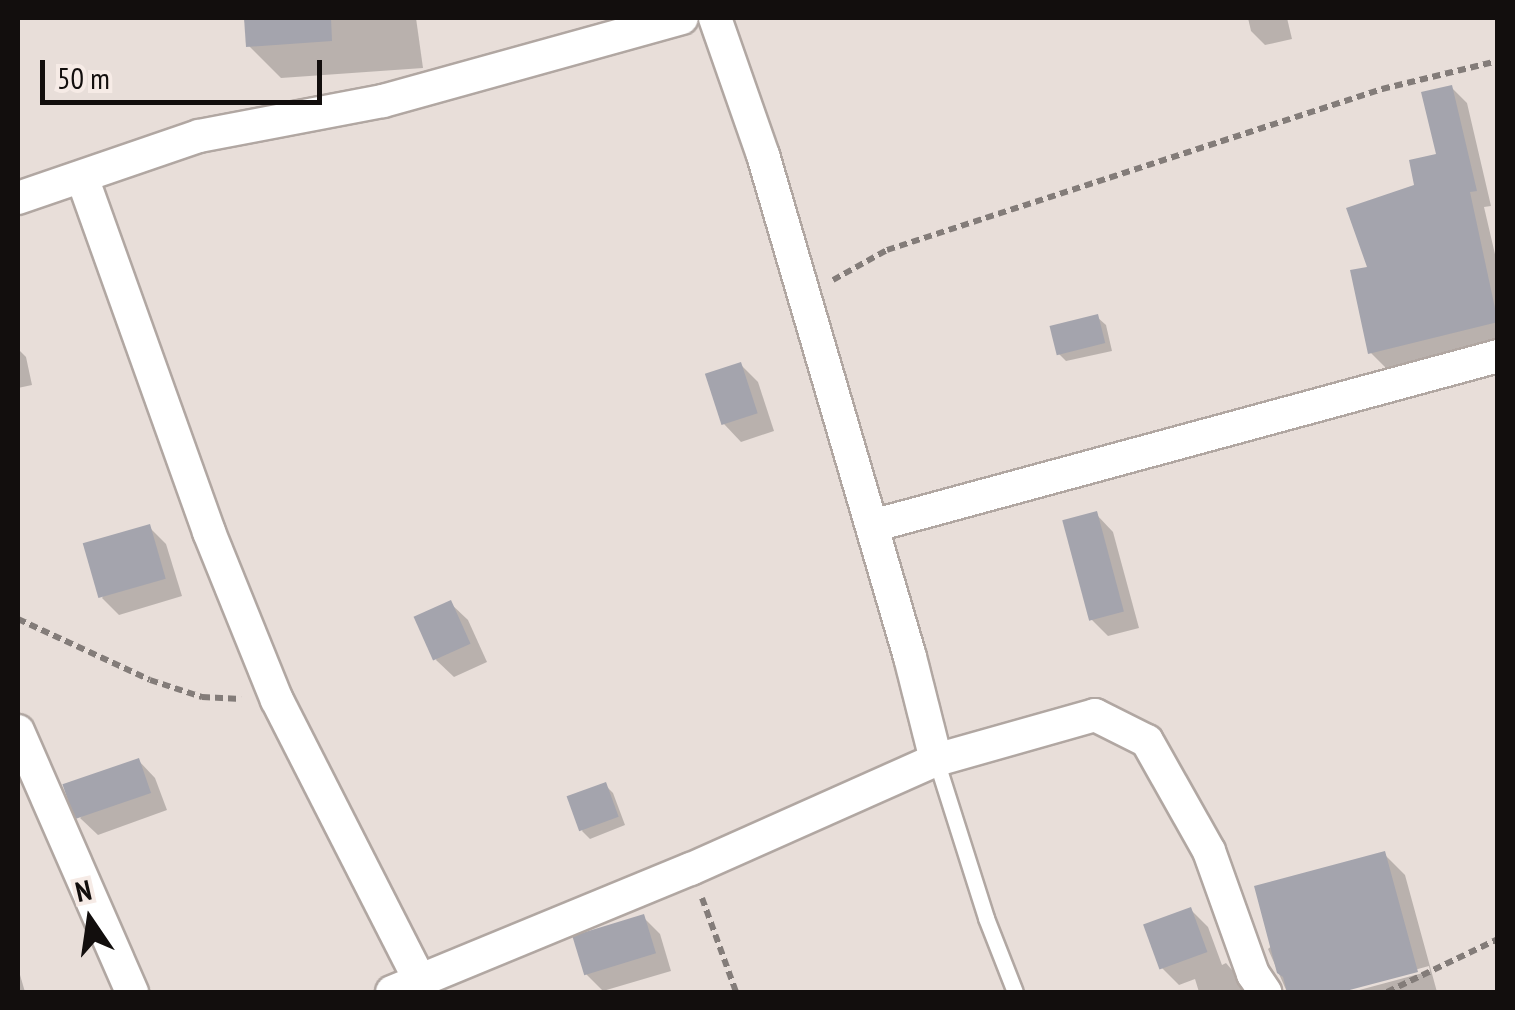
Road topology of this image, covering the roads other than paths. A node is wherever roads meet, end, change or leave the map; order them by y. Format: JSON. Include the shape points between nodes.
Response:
{"nodes":[{"id":1,"x":682,"y":18,"type":"edge"},
{"id":2,"x":715,"y":18,"type":"edge"},
{"id":3,"x":82,"y":177,"type":"junction"},
{"id":4,"x":18,"y":198,"type":"edge"},
{"id":5,"x":1498,"y":356,"type":"edge"},
{"id":6,"x":872,"y":526,"type":"junction"},
{"id":7,"x":18,"y":731,"type":"edge"},
{"id":8,"x":936,"y":760,"type":"junction"},
{"id":9,"x":406,"y":987,"type":"edge"},
{"id":10,"x":132,"y":992,"type":"edge"},
{"id":11,"x":1015,"y":992,"type":"edge"},
{"id":12,"x":1264,"y":992,"type":"edge"}],
"edges":[{"from":1,"to":3,"type":"street","via":[[383,100],[199,136]]},
{"from":2,"to":6,"type":"street","via":[[763,156]]},
{"from":3,"to":4,"type":"street"},
{"from":3,"to":9,"type":"street","via":[[209,532]]},
{"from":5,"to":6,"type":"street"},
{"from":6,"to":8,"type":"street"},
{"from":7,"to":10,"type":"street"},
{"from":8,"to":9,"type":"street"},
{"from":8,"to":11,"type":"lane"},
{"from":8,"to":12,"type":"street","via":[[1095,715],[1147,741],[1208,851]]}]}
